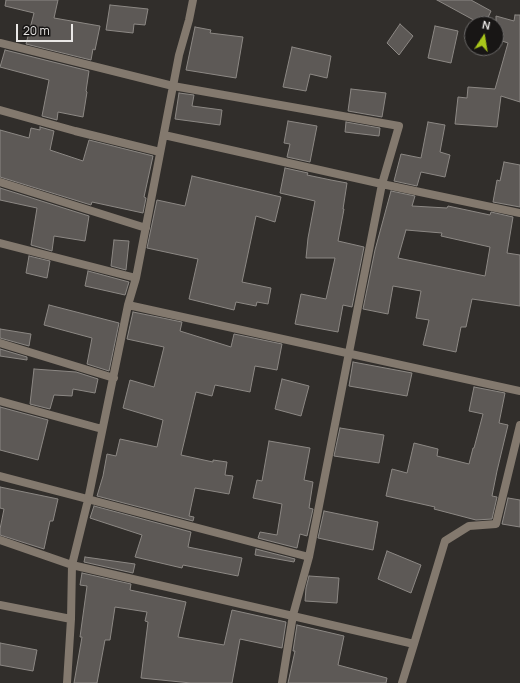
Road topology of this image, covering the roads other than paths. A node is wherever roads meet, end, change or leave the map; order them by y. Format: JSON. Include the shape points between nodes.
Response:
{"nodes":[{"id":1,"x":193,"y":0,"type":"edge"},
{"id":2,"x":0,"y":43,"type":"edge"},
{"id":3,"x":173,"y":86,"type":"junction"},
{"id":4,"x":0,"y":110,"type":"edge"},
{"id":5,"x":164,"y":135,"type":"junction"},
{"id":6,"x":160,"y":152,"type":"junction"},
{"id":7,"x":0,"y":182,"type":"edge"},
{"id":8,"x":382,"y":184,"type":"junction"},
{"id":9,"x":520,"y":213,"type":"edge"},
{"id":10,"x":146,"y":228,"type":"junction"},
{"id":11,"x":0,"y":243,"type":"edge"},
{"id":12,"x":136,"y":278,"type":"junction"},
{"id":13,"x":128,"y":305,"type":"junction"},
{"id":14,"x":0,"y":343,"type":"edge"},
{"id":15,"x":349,"y":353,"type":"junction"},
{"id":16,"x":114,"y":378,"type":"junction"},
{"id":17,"x":520,"y":390,"type":"edge"},
{"id":18,"x":0,"y":401,"type":"edge"},
{"id":19,"x":520,"y":425,"type":"edge"},
{"id":20,"x":102,"y":429,"type":"junction"},
{"id":21,"x":0,"y":476,"type":"edge"},
{"id":22,"x":88,"y":500,"type":"junction"},
{"id":23,"x":0,"y":540,"type":"edge"},
{"id":24,"x":308,"y":557,"type":"junction"},
{"id":25,"x":72,"y":565,"type":"junction"},
{"id":26,"x":0,"y":605,"type":"edge"},
{"id":27,"x":293,"y":615,"type":"junction"},
{"id":28,"x":71,"y":619,"type":"junction"},
{"id":29,"x":414,"y":644,"type":"junction"},
{"id":30,"x":67,"y":683,"type":"edge"},
{"id":31,"x":282,"y":683,"type":"edge"},
{"id":32,"x":402,"y":683,"type":"edge"}],
"edges":[{"from":1,"to":3,"type":"street"},
{"from":2,"to":3,"type":"street"},
{"from":3,"to":5,"type":"street"},
{"from":3,"to":8,"type":"street","via":[[399,126]]},
{"from":4,"to":6,"type":"street","via":[[75,132]]},
{"from":5,"to":6,"type":"street"},
{"from":5,"to":8,"type":"street"},
{"from":6,"to":10,"type":"street"},
{"from":7,"to":10,"type":"street"},
{"from":8,"to":9,"type":"street"},
{"from":8,"to":15,"type":"street"},
{"from":10,"to":12,"type":"street"},
{"from":11,"to":12,"type":"street"},
{"from":12,"to":13,"type":"street"},
{"from":13,"to":15,"type":"street"},
{"from":13,"to":16,"type":"street"},
{"from":14,"to":16,"type":"street"},
{"from":15,"to":17,"type":"street"},
{"from":15,"to":24,"type":"street"},
{"from":16,"to":20,"type":"street"},
{"from":18,"to":20,"type":"street"},
{"from":19,"to":29,"type":"street","via":[[496,524],[469,526],[445,541]]},
{"from":20,"to":22,"type":"street"},
{"from":21,"to":22,"type":"street"},
{"from":22,"to":24,"type":"street"},
{"from":22,"to":25,"type":"street"},
{"from":23,"to":25,"type":"street"},
{"from":24,"to":27,"type":"street"},
{"from":25,"to":27,"type":"street"},
{"from":25,"to":28,"type":"street"},
{"from":26,"to":28,"type":"street"},
{"from":27,"to":29,"type":"street"},
{"from":27,"to":31,"type":"street"},
{"from":28,"to":30,"type":"street"},
{"from":29,"to":32,"type":"street"}]}
